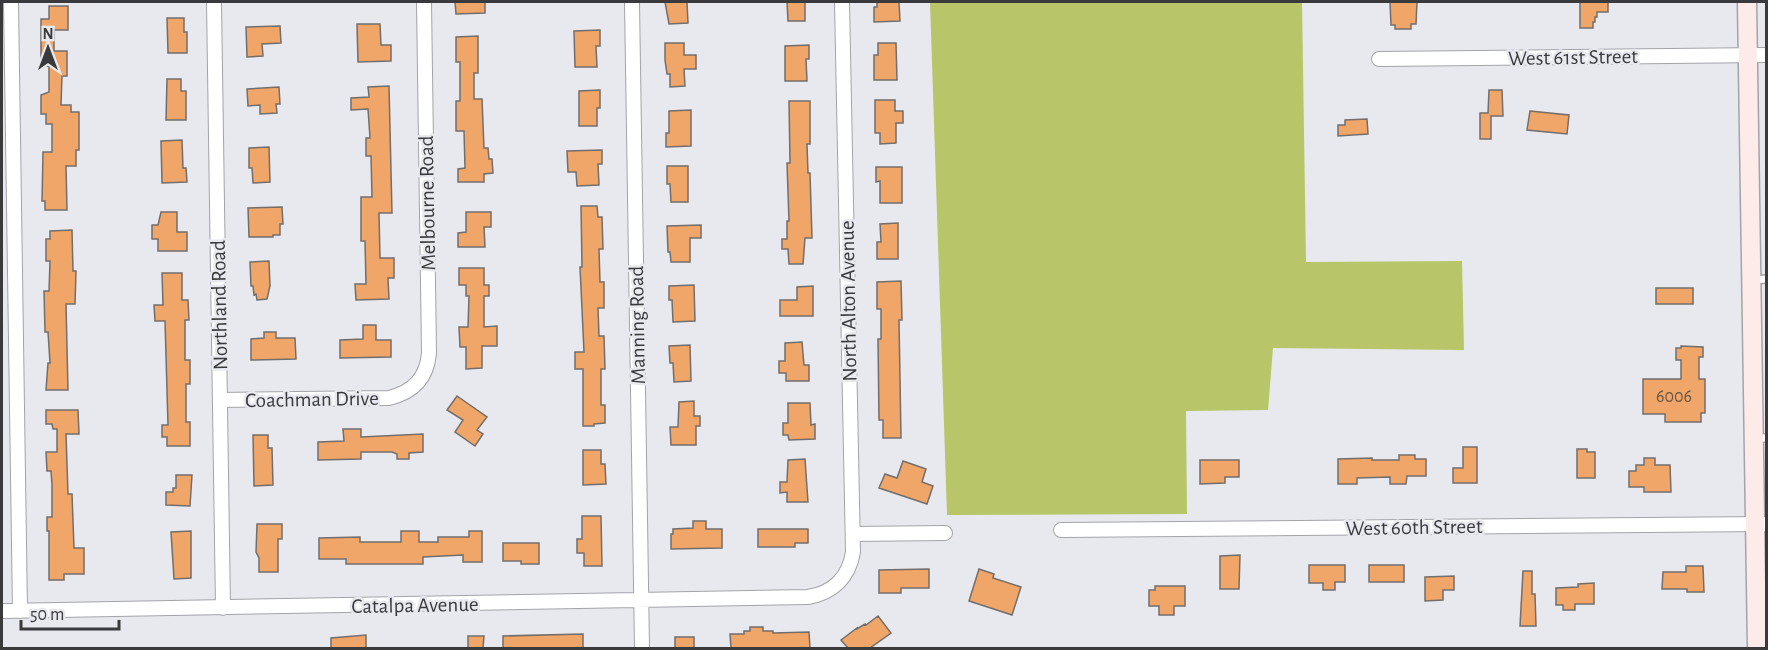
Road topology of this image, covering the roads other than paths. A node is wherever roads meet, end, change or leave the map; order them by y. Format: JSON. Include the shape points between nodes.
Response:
{"nodes":[{"id":1,"x":11,"y":2,"type":"edge"},
{"id":2,"x":214,"y":2,"type":"edge"},
{"id":3,"x":424,"y":2,"type":"edge"},
{"id":4,"x":632,"y":2,"type":"edge"},
{"id":5,"x":842,"y":2,"type":"edge"},
{"id":6,"x":1747,"y":2,"type":"edge"},
{"id":7,"x":1748,"y":55,"type":"junction"},
{"id":8,"x":1767,"y":56,"type":"edge"},
{"id":9,"x":1379,"y":59,"type":"dead end"},
{"id":10,"x":1759,"y":279,"type":"edge"},
{"id":11,"x":404,"y":393,"type":"joint"},
{"id":12,"x":220,"y":400,"type":"junction"},
{"id":13,"x":1760,"y":438,"type":"edge"},
{"id":14,"x":1761,"y":524,"type":"edge"},
{"id":15,"x":1061,"y":530,"type":"dead end"},
{"id":16,"x":945,"y":533,"type":"dead end"},
{"id":17,"x":853,"y":534,"type":"junction"},
{"id":18,"x":827,"y":591,"type":"joint"},
{"id":19,"x":642,"y":600,"type":"junction"},
{"id":20,"x":223,"y":608,"type":"junction"},
{"id":21,"x":2,"y":611,"type":"edge"},
{"id":22,"x":21,"y":611,"type":"junction"},
{"id":23,"x":642,"y":648,"type":"edge"},
{"id":24,"x":1757,"y":648,"type":"edge"}],
"edges":[{"from":1,"to":22,"type":"street"},
{"from":2,"to":12,"type":"street","name":"Northland Road"},
{"from":3,"to":11,"type":"street","name":"Melbourne Road","via":[[429,353],[421,380]]},
{"from":4,"to":19,"type":"street","name":"Manning Road"},
{"from":5,"to":17,"type":"street","name":"North Alton Avenue"},
{"from":6,"to":7,"type":"main road"},
{"from":7,"to":8,"type":"street","name":"West 61st Street"},
{"from":7,"to":9,"type":"street","name":"West 61st Street"},
{"from":7,"to":10,"type":"main road"},
{"from":10,"to":13,"type":"main road"},
{"from":11,"to":12,"type":"street","name":"Coachman Drive","via":[[389,398]]},
{"from":12,"to":20,"type":"street","name":"Northland Road"},
{"from":13,"to":14,"type":"main road"},
{"from":14,"to":15,"type":"street","name":"West 60th Street"},
{"from":14,"to":24,"type":"main road"},
{"from":16,"to":17,"type":"street"},
{"from":17,"to":18,"type":"street","name":"North Alton Avenue","via":[[847,572]]},
{"from":18,"to":19,"type":"street","name":"Catalpa Avenue","via":[[808,597]]},
{"from":19,"to":20,"type":"street","name":"Catalpa Avenue"},
{"from":19,"to":23,"type":"street","name":"Manning Road"},
{"from":20,"to":22,"type":"street","name":"Catalpa Avenue"},
{"from":21,"to":22,"type":"street","name":"Catalpa Avenue"}]}
